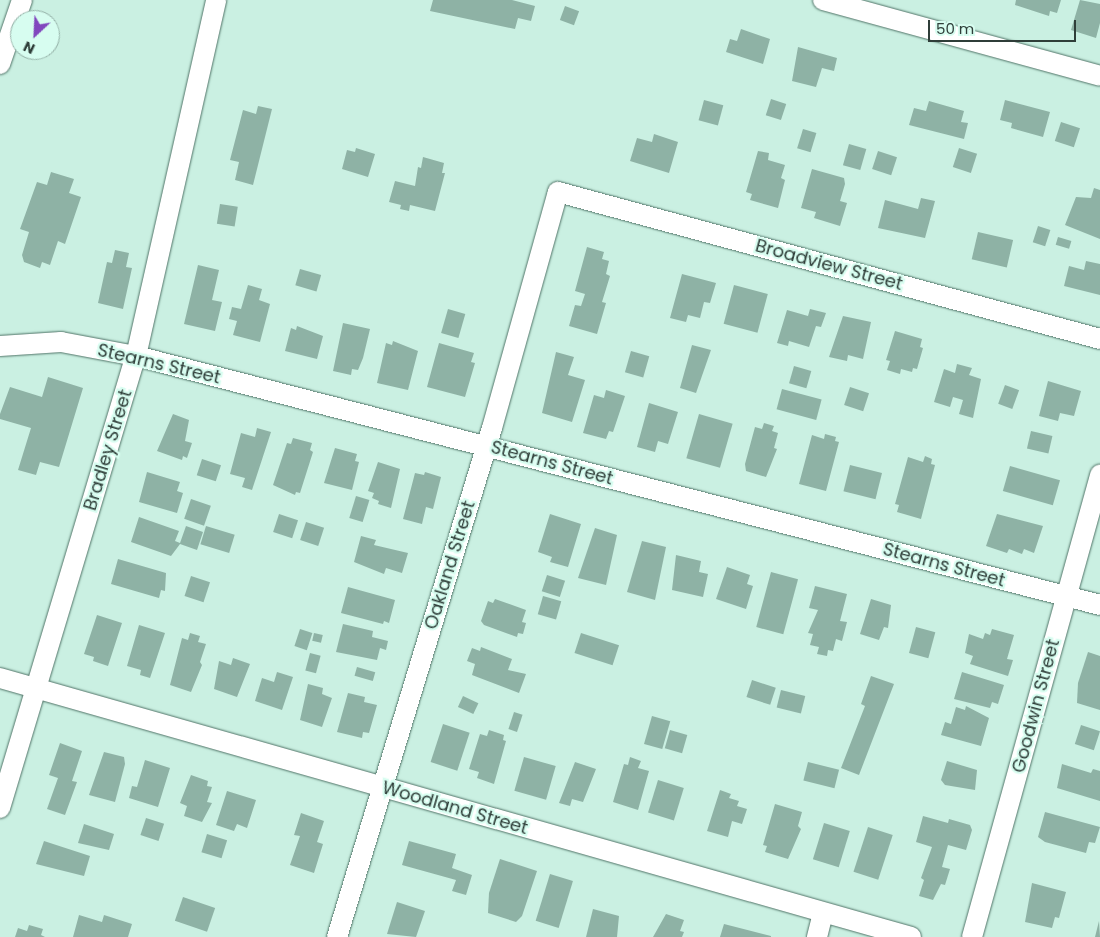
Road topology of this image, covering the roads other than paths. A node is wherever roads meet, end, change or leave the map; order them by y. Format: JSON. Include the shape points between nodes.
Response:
{"nodes":[{"id":1,"x":22,"y":0,"type":"edge"},
{"id":2,"x":216,"y":0,"type":"edge"},
{"id":3,"x":823,"y":0,"type":"edge"},
{"id":4,"x":0,"y":64,"type":"edge"},
{"id":5,"x":1100,"y":76,"type":"edge"},
{"id":6,"x":558,"y":192,"type":"joint"},
{"id":7,"x":1100,"y":339,"type":"edge"},
{"id":8,"x":0,"y":346,"type":"edge"},
{"id":9,"x":136,"y":356,"type":"junction"},
{"id":10,"x":487,"y":446,"type":"junction"},
{"id":11,"x":1100,"y":474,"type":"edge"},
{"id":12,"x":1066,"y":596,"type":"junction"},
{"id":13,"x":1100,"y":605,"type":"edge"},
{"id":14,"x":0,"y":678,"type":"edge"},
{"id":15,"x":37,"y":690,"type":"junction"},
{"id":16,"x":383,"y":787,"type":"junction"},
{"id":17,"x":0,"y":808,"type":"edge"},
{"id":18,"x":823,"y":913,"type":"junction"},
{"id":19,"x":337,"y":937,"type":"edge"},
{"id":20,"x":817,"y":937,"type":"edge"},
{"id":21,"x":911,"y":937,"type":"edge"},
{"id":22,"x":972,"y":937,"type":"edge"}],
"edges":[{"from":1,"to":4,"type":"street"},
{"from":2,"to":9,"type":"street","name":"Bradley Street"},
{"from":3,"to":5,"type":"street"},
{"from":6,"to":7,"type":"street","name":"Broadview Street"},
{"from":6,"to":10,"type":"street","name":"Oakland Street"},
{"from":8,"to":9,"type":"street","name":"Stearns Street","via":[[61,342]]},
{"from":9,"to":10,"type":"street","name":"Stearns Street"},
{"from":9,"to":15,"type":"street","name":"Bradley Street"},
{"from":10,"to":12,"type":"street","name":"Stearns Street"},
{"from":10,"to":16,"type":"street","name":"Oakland Street"},
{"from":11,"to":12,"type":"street","name":"Goodwin Street"},
{"from":12,"to":13,"type":"street","name":"Stearns Street"},
{"from":12,"to":22,"type":"street","name":"Goodwin Street"},
{"from":14,"to":15,"type":"street","name":"Woodland Street"},
{"from":15,"to":16,"type":"street","name":"Woodland Street"},
{"from":15,"to":17,"type":"street","name":"Bradley Street"},
{"from":16,"to":18,"type":"street","name":"Woodland Street"},
{"from":16,"to":19,"type":"street","name":"Oakland Street"},
{"from":18,"to":20,"type":"street"},
{"from":18,"to":21,"type":"street","name":"Woodland Street"}]}
